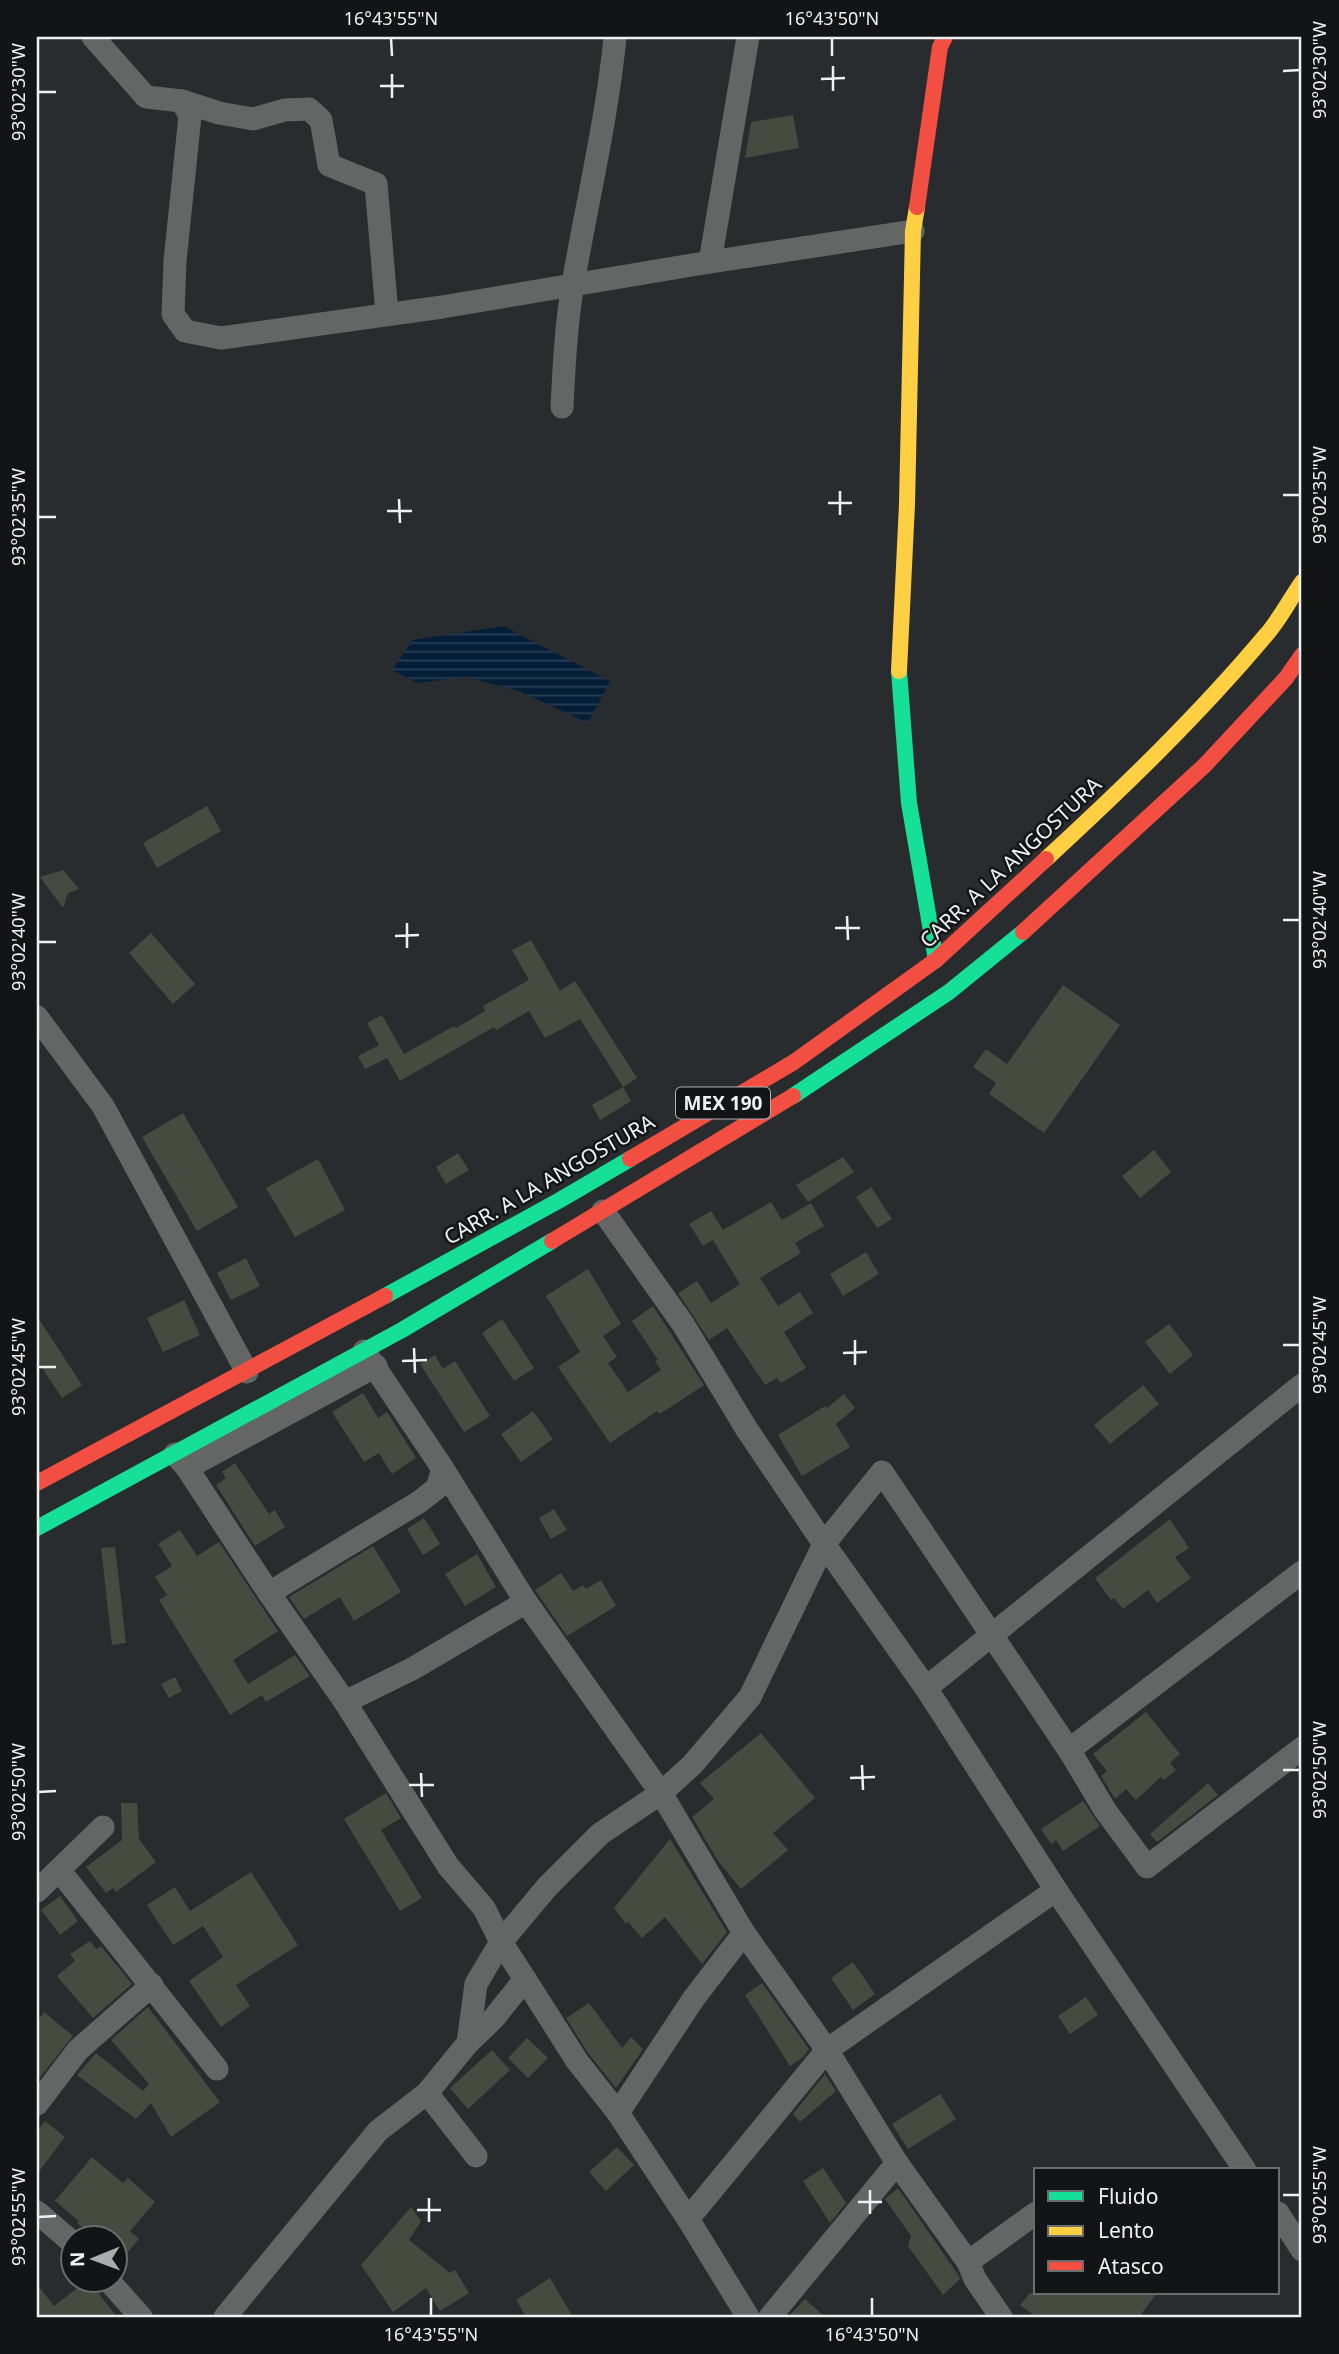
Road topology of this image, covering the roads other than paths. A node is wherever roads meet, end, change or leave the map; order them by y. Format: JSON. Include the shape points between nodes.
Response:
{"nodes":[{"id":1,"x":93,"y":37,"type":"edge"},
{"id":2,"x":615,"y":37,"type":"edge"},
{"id":3,"x":748,"y":37,"type":"edge"},
{"id":4,"x":945,"y":37,"type":"edge"},
{"id":5,"x":182,"y":101,"type":"junction"},
{"id":6,"x":913,"y":231,"type":"junction"},
{"id":7,"x":710,"y":262,"type":"junction"},
{"id":8,"x":573,"y":286,"type":"junction"},
{"id":9,"x":387,"y":314,"type":"junction"},
{"id":10,"x":562,"y":407,"type":"dead end"},
{"id":11,"x":1302,"y":582,"type":"edge"},
{"id":12,"x":1302,"y":655,"type":"edge"},
{"id":13,"x":936,"y":960,"type":"junction"},
{"id":14,"x":37,"y":1017,"type":"edge"},
{"id":15,"x":603,"y":1211,"type":"junction"},
{"id":16,"x":370,"y":1359,"type":"junction"},
{"id":17,"x":247,"y":1372,"type":"junction"},
{"id":18,"x":1302,"y":1385,"type":"edge"},
{"id":19,"x":181,"y":1461,"type":"junction"},
{"id":20,"x":443,"y":1469,"type":"junction"},
{"id":21,"x":37,"y":1483,"type":"edge"},
{"id":22,"x":56,"y":1518,"type":"junction"},
{"id":23,"x":37,"y":1528,"type":"edge"},
{"id":24,"x":37,"y":1533,"type":"edge"},
{"id":25,"x":824,"y":1544,"type":"junction"},
{"id":26,"x":1302,"y":1572,"type":"edge"},
{"id":27,"x":269,"y":1593,"type":"junction"},
{"id":28,"x":526,"y":1602,"type":"junction"},
{"id":29,"x":992,"y":1634,"type":"junction"},
{"id":30,"x":926,"y":1688,"type":"junction"},
{"id":31,"x":345,"y":1702,"type":"junction"},
{"id":32,"x":1302,"y":1748,"type":"edge"},
{"id":33,"x":1069,"y":1750,"type":"junction"},
{"id":34,"x":661,"y":1793,"type":"junction"},
{"id":35,"x":103,"y":1827,"type":"dead end"},
{"id":36,"x":60,"y":1870,"type":"junction"},
{"id":37,"x":1056,"y":1890,"type":"junction"},
{"id":38,"x":37,"y":1891,"type":"edge"},
{"id":39,"x":744,"y":1933,"type":"junction"},
{"id":40,"x":501,"y":1942,"type":"junction"},
{"id":41,"x":525,"y":1979,"type":"junction"},
{"id":42,"x":152,"y":1985,"type":"junction"},
{"id":43,"x":468,"y":2043,"type":"junction"},
{"id":44,"x":827,"y":2050,"type":"junction"},
{"id":45,"x":217,"y":2068,"type":"dead end"},
{"id":46,"x":427,"y":2093,"type":"junction"},
{"id":47,"x":37,"y":2104,"type":"edge"},
{"id":48,"x":618,"y":2113,"type":"junction"},
{"id":49,"x":476,"y":2156,"type":"dead end"},
{"id":50,"x":897,"y":2163,"type":"junction"},
{"id":51,"x":1244,"y":2168,"type":"edge"},
{"id":52,"x":37,"y":2212,"type":"edge"},
{"id":53,"x":1034,"y":2214,"type":"edge"},
{"id":54,"x":1280,"y":2216,"type":"edge"},
{"id":55,"x":688,"y":2219,"type":"junction"},
{"id":56,"x":60,"y":2232,"type":"edge"},
{"id":57,"x":1302,"y":2250,"type":"edge"},
{"id":58,"x":968,"y":2262,"type":"junction"},
{"id":59,"x":120,"y":2294,"type":"edge"},
{"id":60,"x":141,"y":2317,"type":"edge"},
{"id":61,"x":225,"y":2317,"type":"edge"},
{"id":62,"x":748,"y":2317,"type":"edge"},
{"id":63,"x":770,"y":2317,"type":"edge"},
{"id":64,"x":1002,"y":2317,"type":"edge"}],
"edges":[{"from":1,"to":5,"type":"street","via":[[146,97]]},
{"from":2,"to":8,"type":"street","via":[[610,88]]},
{"from":3,"to":7,"type":"street"},
{"from":4,"to":6,"type":"main road"},
{"from":5,"to":9,"type":"street","via":[[253,119],[309,109],[321,120],[329,165],[376,184]]},
{"from":5,"to":9,"type":"street","via":[[190,116],[173,314],[185,331],[221,338]]},
{"from":6,"to":7,"type":"street"},
{"from":6,"to":13,"type":"main road","via":[[899,676],[909,803]]},
{"from":7,"to":8,"type":"street"},
{"from":8,"to":9,"type":"street"},
{"from":8,"to":10,"type":"street"},
{"from":11,"to":13,"type":"main road","name":"CARR. A LA ANGOSTURA","number":"MEX 190","via":[[1268,633],[1202,708]]},
{"from":12,"to":15,"type":"main road","number":"MEX 190","via":[[1205,765],[949,992],[797,1094]]},
{"from":13,"to":17,"type":"main road","name":"CARR. A LA ANGOSTURA","number":"MEX 190","via":[[794,1062],[560,1200]]},
{"from":14,"to":17,"type":"street","via":[[103,1106]]},
{"from":15,"to":16,"type":"main road","number":"MEX 190"},
{"from":15,"to":25,"type":"street","via":[[683,1324]]},
{"from":16,"to":19,"type":"street"},
{"from":16,"to":20,"type":"street"},
{"from":17,"to":21,"type":"main road","name":"CARR. A LA ANGOSTURA","number":"MEX 190"},
{"from":18,"to":29,"type":"street"},
{"from":19,"to":22,"type":"main road"},
{"from":19,"to":27,"type":"street"},
{"from":20,"to":27,"type":"street","via":[[437,1488],[419,1502]]},
{"from":20,"to":28,"type":"street"},
{"from":22,"to":23,"type":"main road"},
{"from":22,"to":24,"type":"main road"},
{"from":25,"to":29,"type":"street","via":[[882,1472]]},
{"from":25,"to":30,"type":"street"},
{"from":25,"to":34,"type":"street","via":[[750,1697],[692,1765]]},
{"from":26,"to":33,"type":"street"},
{"from":27,"to":31,"type":"street"},
{"from":28,"to":31,"type":"street","via":[[412,1669]]},
{"from":28,"to":34,"type":"street"},
{"from":29,"to":30,"type":"street"},
{"from":29,"to":33,"type":"street"},
{"from":30,"to":37,"type":"street"},
{"from":31,"to":40,"type":"street","via":[[448,1866],[484,1908]]},
{"from":32,"to":33,"type":"street","via":[[1147,1867]]},
{"from":34,"to":39,"type":"street"},
{"from":34,"to":40,"type":"street","via":[[600,1834],[547,1886]]},
{"from":35,"to":36,"type":"street"},
{"from":36,"to":38,"type":"street"},
{"from":36,"to":42,"type":"street"},
{"from":37,"to":44,"type":"street"},
{"from":37,"to":51,"type":"street"},
{"from":39,"to":44,"type":"street"},
{"from":39,"to":48,"type":"street","via":[[694,1998]]},
{"from":40,"to":41,"type":"street"},
{"from":40,"to":43,"type":"street","via":[[476,1984]]},
{"from":41,"to":43,"type":"street"},
{"from":41,"to":48,"type":"street"},
{"from":42,"to":45,"type":"street"},
{"from":42,"to":47,"type":"street","via":[[78,2050]]},
{"from":43,"to":46,"type":"street"},
{"from":44,"to":50,"type":"street"},
{"from":44,"to":55,"type":"street"},
{"from":46,"to":49,"type":"street"},
{"from":46,"to":61,"type":"street","via":[[378,2132]]},
{"from":48,"to":55,"type":"street"},
{"from":50,"to":58,"type":"street"},
{"from":50,"to":63,"type":"street"},
{"from":52,"to":56,"type":"street"},
{"from":53,"to":58,"type":"street"},
{"from":54,"to":57,"type":"street"},
{"from":55,"to":62,"type":"street"},
{"from":58,"to":64,"type":"street"},
{"from":59,"to":60,"type":"street"}]}
